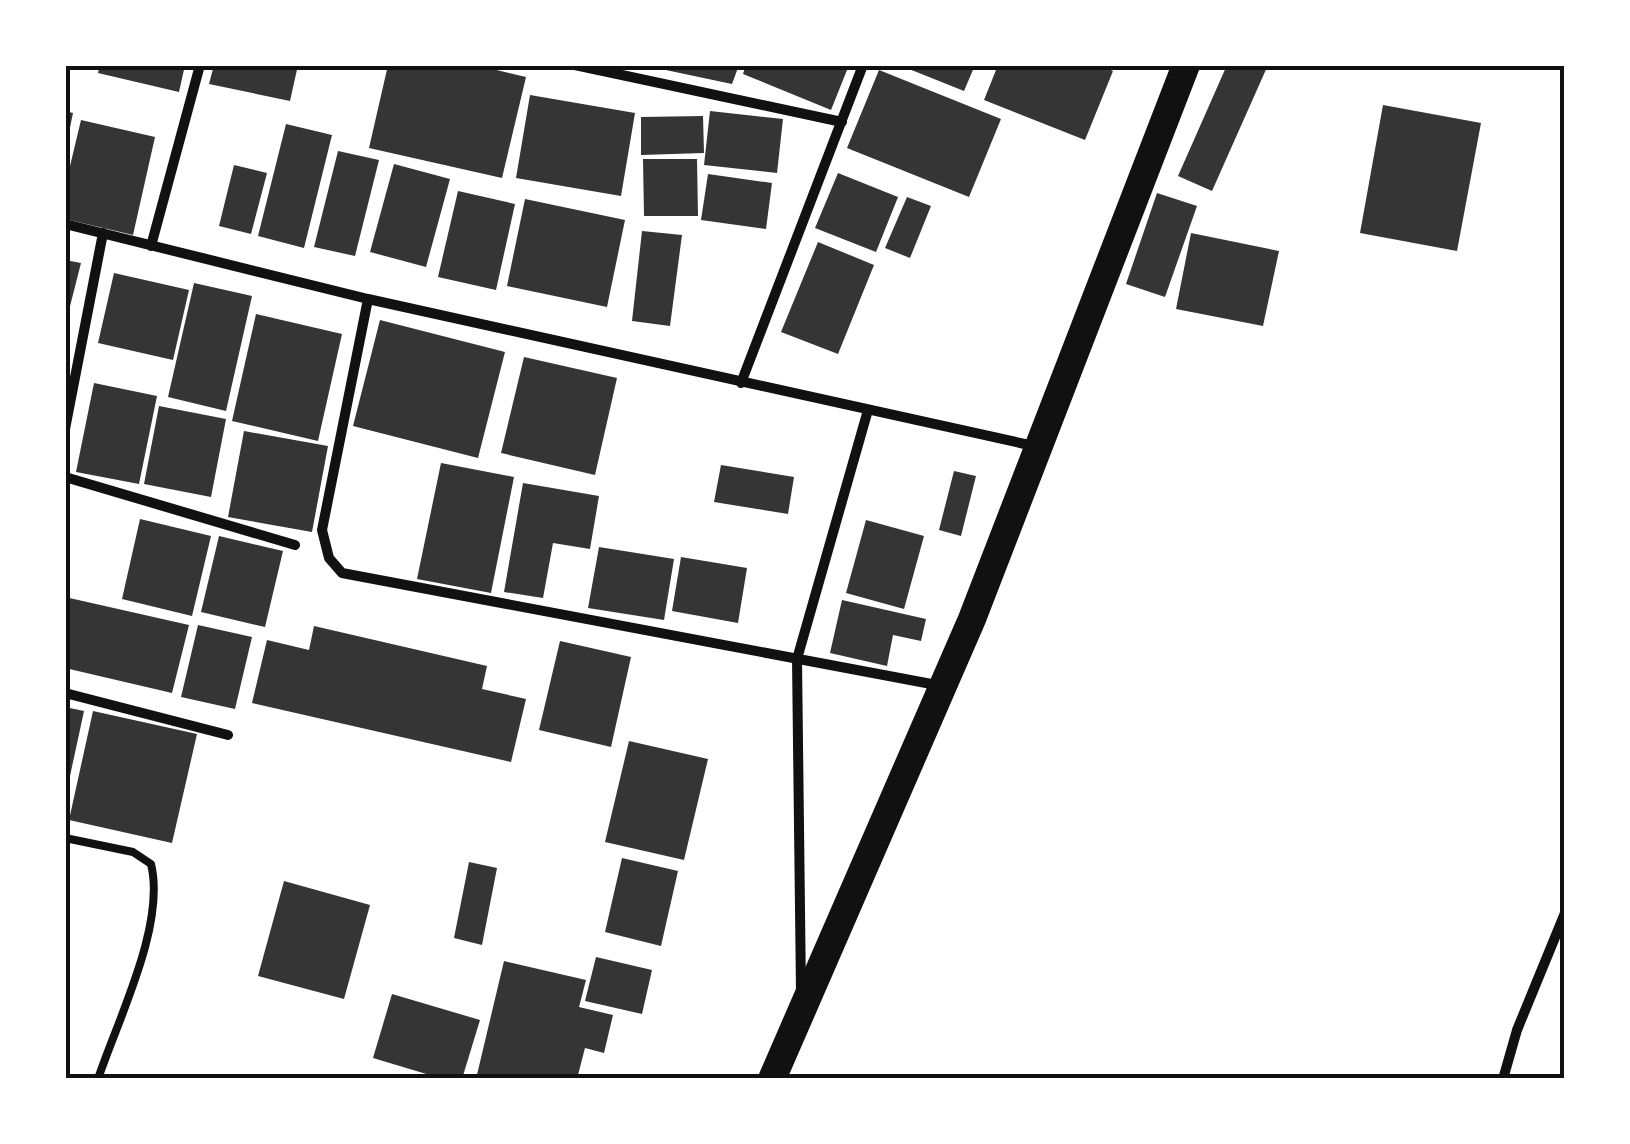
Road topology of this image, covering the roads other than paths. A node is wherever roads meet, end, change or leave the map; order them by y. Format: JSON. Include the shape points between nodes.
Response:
{"nodes":[{"id":1,"x":200,"y":65,"type":"edge"},
{"id":2,"x":576,"y":65,"type":"edge"},
{"id":3,"x":863,"y":65,"type":"edge"},
{"id":4,"x":1186,"y":65,"type":"edge"},
{"id":5,"x":624,"y":70,"type":"edge"},
{"id":6,"x":842,"y":122,"type":"junction"},
{"id":7,"x":65,"y":224,"type":"edge"},
{"id":8,"x":103,"y":233,"type":"junction"},
{"id":9,"x":151,"y":246,"type":"junction"},
{"id":10,"x":368,"y":299,"type":"junction"},
{"id":11,"x":742,"y":383,"type":"junction"},
{"id":12,"x":868,"y":410,"type":"junction"},
{"id":13,"x":65,"y":429,"type":"edge"},
{"id":14,"x":1036,"y":446,"type":"junction"},
{"id":15,"x":65,"y":476,"type":"edge"},
{"id":16,"x":296,"y":544,"type":"dead end"},
{"id":17,"x":797,"y":659,"type":"junction"},
{"id":18,"x":943,"y":686,"type":"junction"},
{"id":19,"x":65,"y":693,"type":"edge"},
{"id":20,"x":228,"y":735,"type":"dead end"},
{"id":21,"x":65,"y":838,"type":"edge"},
{"id":22,"x":1565,"y":913,"type":"edge"},
{"id":23,"x":801,"y":1013,"type":"junction"},
{"id":24,"x":98,"y":1079,"type":"edge"},
{"id":25,"x":772,"y":1079,"type":"edge"},
{"id":26,"x":1504,"y":1079,"type":"edge"}],
"edges":[{"from":1,"to":9,"type":"street"},
{"from":2,"to":5,"type":"street"},
{"from":3,"to":6,"type":"street"},
{"from":4,"to":14,"type":"highway"},
{"from":5,"to":6,"type":"street"},
{"from":6,"to":11,"type":"street"},
{"from":7,"to":8,"type":"street"},
{"from":8,"to":9,"type":"street"},
{"from":8,"to":13,"type":"street"},
{"from":9,"to":10,"type":"street"},
{"from":10,"to":11,"type":"street"},
{"from":10,"to":17,"type":"street","via":[[322,530],[329,558],[342,573]]},
{"from":11,"to":12,"type":"street"},
{"from":12,"to":14,"type":"street"},
{"from":12,"to":17,"type":"street"},
{"from":14,"to":18,"type":"highway"},
{"from":15,"to":16,"type":"street"},
{"from":17,"to":18,"type":"street"},
{"from":17,"to":23,"type":"street"},
{"from":18,"to":23,"type":"highway"},
{"from":19,"to":20,"type":"street"},
{"from":21,"to":24,"type":"lane","via":[[132,852],[152,864],[157,888],[152,922]]},
{"from":22,"to":26,"type":"street"},
{"from":23,"to":25,"type":"highway"}]}
